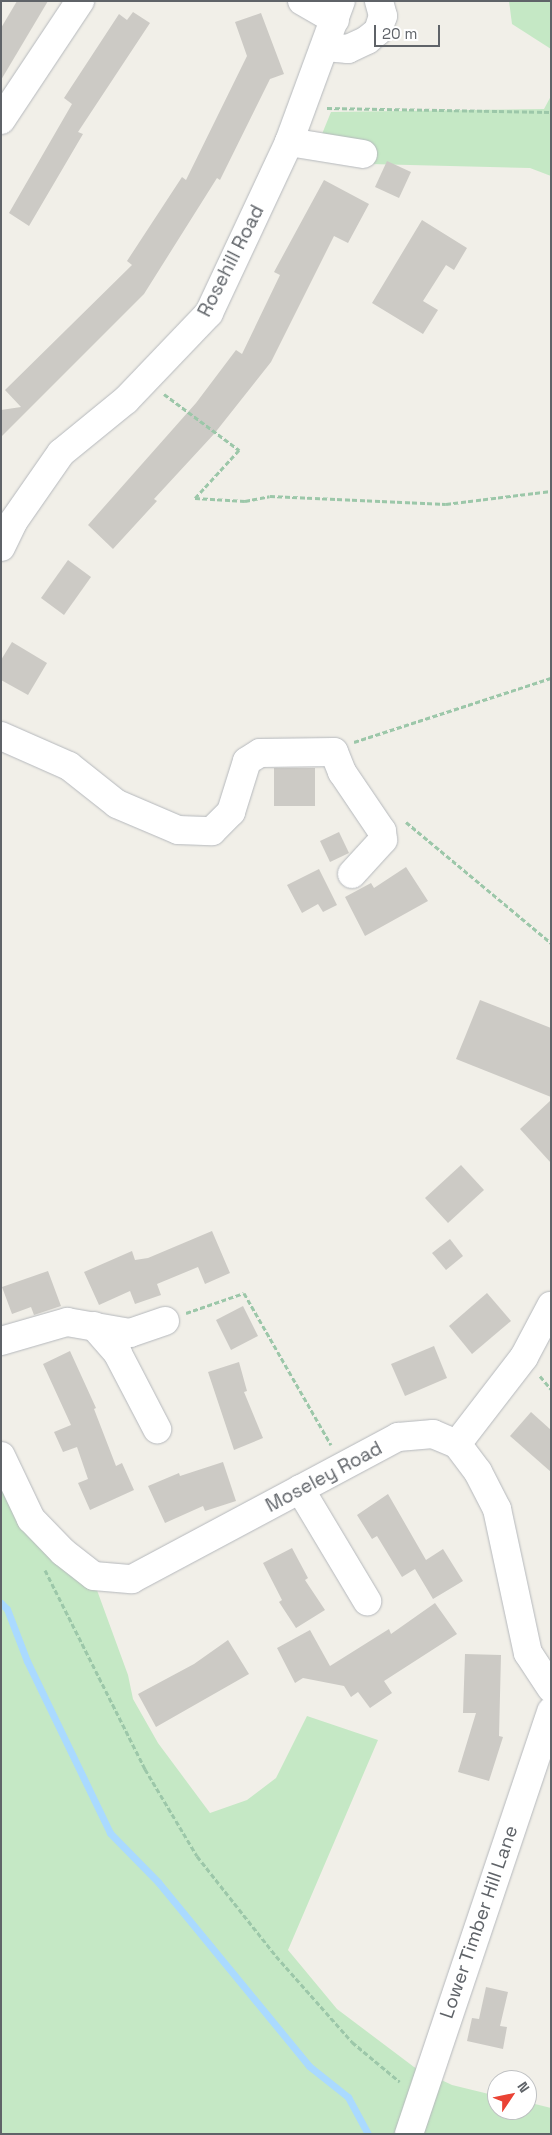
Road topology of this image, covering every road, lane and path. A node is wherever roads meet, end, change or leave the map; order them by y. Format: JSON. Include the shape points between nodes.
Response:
{"nodes":[{"id":1,"x":80,"y":1,"type":"edge"},
{"id":2,"x":302,"y":1,"type":"edge"},
{"id":3,"x":379,"y":1,"type":"edge"},
{"id":4,"x":338,"y":11,"type":"edge"},
{"id":5,"x":325,"y":47,"type":"junction"},
{"id":6,"x":302,"y":108,"type":"junction"},
{"id":7,"x":551,"y":112,"type":"edge"},
{"id":8,"x":1,"y":120,"type":"edge"},
{"id":9,"x":289,"y":142,"type":"junction"},
{"id":10,"x":363,"y":154,"type":"dead end"},
{"id":11,"x":145,"y":380,"type":"junction"},
{"id":12,"x":551,"y":491,"type":"edge"},
{"id":13,"x":7,"y":517,"type":"edge"},
{"id":14,"x":1,"y":547,"type":"edge"},
{"id":15,"x":551,"y":678,"type":"edge"},
{"id":16,"x":1,"y":736,"type":"edge"},
{"id":17,"x":334,"y":752,"type":"junction"},
{"id":18,"x":404,"y":821,"type":"dead end"},
{"id":19,"x":352,"y":874,"type":"dead end"},
{"id":20,"x":551,"y":943,"type":"edge"},
{"id":21,"x":551,"y":1306,"type":"edge"},
{"id":22,"x":165,"y":1321,"type":"joint"},
{"id":23,"x":94,"y":1326,"type":"junction"},
{"id":24,"x":1,"y":1341,"type":"edge"},
{"id":25,"x":157,"y":1429,"type":"dead end"},
{"id":26,"x":457,"y":1444,"type":"junction"},
{"id":27,"x":1,"y":1456,"type":"edge"},
{"id":28,"x":343,"y":1466,"type":"junction"},
{"id":29,"x":300,"y":1489,"type":"junction"},
{"id":30,"x":49,"y":1537,"type":"junction"},
{"id":31,"x":367,"y":1602,"type":"dead end"},
{"id":32,"x":551,"y":1688,"type":"edge"},
{"id":33,"x":551,"y":1711,"type":"edge"},
{"id":34,"x":422,"y":2096,"type":"junction"},
{"id":35,"x":409,"y":2134,"type":"edge"}],
"edges":[{"from":1,"to":8,"type":"street"},
{"from":2,"to":4,"type":"street"},
{"from":3,"to":5,"type":"street","via":[[383,16],[378,31],[348,49]]},
{"from":4,"to":5,"type":"street","name":"Rosehill Road"},
{"from":5,"to":6,"type":"street","name":"Rosehill Road"},
{"from":6,"to":7,"type":"path"},
{"from":6,"to":9,"type":"street","name":"Rosehill Road"},
{"from":9,"to":10,"type":"street"},
{"from":9,"to":11,"type":"street","name":"Rosehill Road","via":[[209,313]]},
{"from":11,"to":12,"type":"path","via":[[239,450],[195,498],[244,501],[270,496],[446,504]]},
{"from":11,"to":13,"type":"street","name":"Rosehill Road","via":[[61,454]]},
{"from":13,"to":14,"type":"street","name":"Rosehill Road"},
{"from":15,"to":17,"type":"path","via":[[366,735]]},
{"from":16,"to":17,"type":"street","via":[[69,766],[117,804],[178,830],[212,832],[231,812],[246,761],[260,753]]},
{"from":17,"to":19,"type":"street","via":[[347,781],[382,832],[383,840]]},
{"from":18,"to":20,"type":"path"},
{"from":21,"to":26,"type":"street","via":[[524,1358]]},
{"from":22,"to":23,"type":"street","via":[[130,1333]]},
{"from":22,"to":28,"type":"path","via":[[244,1293]]},
{"from":23,"to":24,"type":"street","via":[[68,1322]]},
{"from":23,"to":25,"type":"street","via":[[118,1354]]},
{"from":26,"to":28,"type":"street","name":"Moseley Road","via":[[433,1434],[398,1437]]},
{"from":26,"to":32,"type":"street","via":[[478,1472],[497,1509],[528,1653]]},
{"from":27,"to":30,"type":"street","name":"Moseley Road","via":[[31,1519]]},
{"from":28,"to":29,"type":"street","name":"Moseley Road"},
{"from":29,"to":30,"type":"street","name":"Moseley Road","via":[[218,1536],[132,1579],[94,1576]]},
{"from":29,"to":31,"type":"street"},
{"from":30,"to":34,"type":"path","via":[[45,1569],[146,1769],[197,1856],[276,1956],[352,2042],[399,2082]]},
{"from":33,"to":34,"type":"street","name":"Lower Timber Hill Lane"},
{"from":34,"to":35,"type":"street","name":"Lower Timber Hill Lane"}]}
